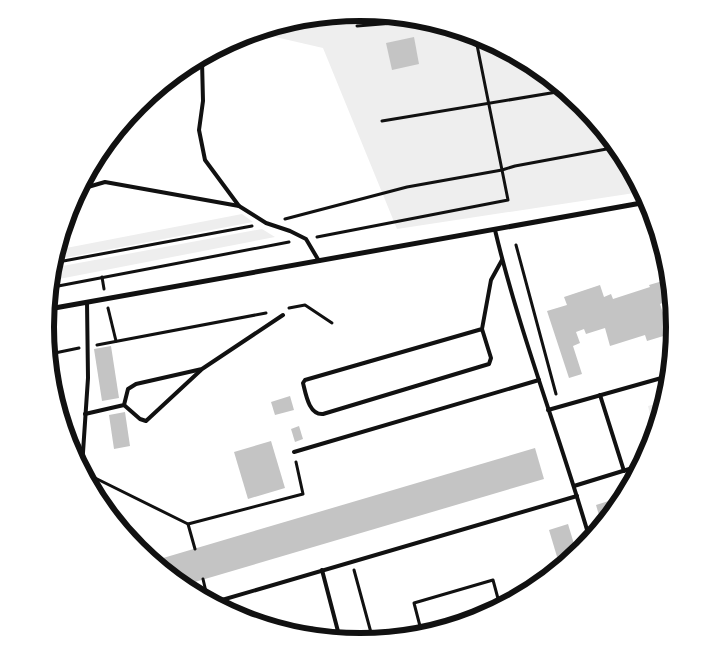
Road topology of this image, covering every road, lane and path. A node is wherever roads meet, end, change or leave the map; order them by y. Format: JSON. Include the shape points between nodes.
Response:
{"nodes":[{"id":1,"x":392,"y":23,"type":"edge"},
{"id":2,"x":357,"y":26,"type":"dead end"},
{"id":3,"x":478,"y":46,"type":"edge"},
{"id":4,"x":202,"y":65,"type":"edge"},
{"id":5,"x":557,"y":93,"type":"edge"},
{"id":6,"x":488,"y":103,"type":"junction"},
{"id":7,"x":382,"y":121,"type":"dead end"},
{"id":8,"x":609,"y":149,"type":"edge"},
{"id":9,"x":502,"y":170,"type":"junction"},
{"id":10,"x":88,"y":187,"type":"edge"},
{"id":11,"x":640,"y":203,"type":"edge"},
{"id":12,"x":239,"y":206,"type":"junction"},
{"id":13,"x":266,"y":224,"type":"junction"},
{"id":14,"x":496,"y":230,"type":"junction"},
{"id":15,"x":306,"y":239,"type":"junction"},
{"id":16,"x":516,"y":245,"type":"dead end"},
{"id":17,"x":502,"y":260,"type":"junction"},
{"id":18,"x":61,"y":261,"type":"edge"},
{"id":19,"x":319,"y":261,"type":"junction"},
{"id":20,"x":56,"y":286,"type":"edge"},
{"id":21,"x":87,"y":302,"type":"junction"},
{"id":22,"x":54,"y":308,"type":"edge"},
{"id":23,"x":286,"y":309,"type":"dead end"},
{"id":24,"x":267,"y":313,"type":"dead end"},
{"id":25,"x":283,"y":315,"type":"dead end"},
{"id":26,"x":332,"y":322,"type":"dead end"},
{"id":27,"x":482,"y":329,"type":"junction"},
{"id":28,"x":87,"y":346,"type":"junction"},
{"id":29,"x":55,"y":353,"type":"edge"},
{"id":30,"x":202,"y":369,"type":"junction"},
{"id":31,"x":662,"y":378,"type":"edge"},
{"id":32,"x":539,"y":380,"type":"junction"},
{"id":33,"x":600,"y":395,"type":"junction"},
{"id":34,"x":124,"y":406,"type":"junction"},
{"id":35,"x":560,"y":406,"type":"junction"},
{"id":36,"x":548,"y":410,"type":"junction"},
{"id":37,"x":85,"y":414,"type":"junction"},
{"id":38,"x":294,"y":452,"type":"joint"},
{"id":39,"x":82,"y":456,"type":"edge"},
{"id":40,"x":632,"y":468,"type":"edge"},
{"id":41,"x":624,"y":471,"type":"junction"},
{"id":42,"x":93,"y":477,"type":"edge"},
{"id":43,"x":574,"y":486,"type":"junction"},
{"id":44,"x":577,"y":496,"type":"junction"},
{"id":45,"x":188,"y":524,"type":"junction"},
{"id":46,"x":588,"y":532,"type":"edge"},
{"id":47,"x":195,"y":549,"type":"dead end"},
{"id":48,"x":352,"y":562,"type":"junction"},
{"id":49,"x":322,"y":570,"type":"junction"},
{"id":50,"x":203,"y":579,"type":"dead end"},
{"id":51,"x":207,"y":593,"type":"edge"},
{"id":52,"x":221,"y":600,"type":"edge"},
{"id":53,"x":498,"y":600,"type":"edge"},
{"id":54,"x":420,"y":628,"type":"edge"},
{"id":55,"x":339,"y":633,"type":"edge"},
{"id":56,"x":371,"y":633,"type":"edge"}],
"edges":[{"from":1,"to":2,"type":"path"},
{"from":3,"to":6,"type":"path"},
{"from":4,"to":12,"type":"lane","via":[[199,130],[205,160]]},
{"from":5,"to":6,"type":"path"},
{"from":6,"to":7,"type":"path"},
{"from":6,"to":9,"type":"path"},
{"from":8,"to":9,"type":"path"},
{"from":9,"to":13,"type":"path","via":[[407,187]]},
{"from":9,"to":15,"type":"path","via":[[508,200]]},
{"from":10,"to":12,"type":"lane","via":[[105,182]]},
{"from":11,"to":14,"type":"street"},
{"from":12,"to":13,"type":"lane"},
{"from":13,"to":15,"type":"lane","via":[[290,230]]},
{"from":13,"to":18,"type":"path"},
{"from":14,"to":17,"type":"lane"},
{"from":14,"to":19,"type":"street"},
{"from":15,"to":19,"type":"lane"},
{"from":15,"to":20,"type":"path"},
{"from":16,"to":35,"type":"path"},
{"from":17,"to":27,"type":"lane","via":[[491,280]]},
{"from":17,"to":32,"type":"lane"},
{"from":19,"to":21,"type":"street"},
{"from":21,"to":22,"type":"street"},
{"from":21,"to":28,"type":"lane"},
{"from":23,"to":26,"type":"path","via":[[305,306]]},
{"from":24,"to":28,"type":"path"},
{"from":25,"to":30,"type":"lane"},
{"from":27,"to":27,"type":"lane","via":[[491,361],[486,366],[323,414],[317,414],[310,407],[303,383],[305,380]]},
{"from":28,"to":29,"type":"path"},
{"from":28,"to":37,"type":"lane"},
{"from":30,"to":34,"type":"lane","via":[[131,386]]},
{"from":30,"to":34,"type":"lane","via":[[146,421]]},
{"from":31,"to":33,"type":"lane"},
{"from":32,"to":36,"type":"lane"},
{"from":32,"to":38,"type":"lane"},
{"from":33,"to":35,"type":"lane"},
{"from":33,"to":41,"type":"lane"},
{"from":34,"to":37,"type":"lane"},
{"from":35,"to":36,"type":"lane"},
{"from":36,"to":43,"type":"lane"},
{"from":37,"to":39,"type":"lane"},
{"from":38,"to":45,"type":"path","via":[[303,494]]},
{"from":40,"to":41,"type":"lane"},
{"from":41,"to":43,"type":"lane"},
{"from":42,"to":45,"type":"path"},
{"from":43,"to":44,"type":"lane"},
{"from":44,"to":46,"type":"lane"},
{"from":44,"to":48,"type":"lane"},
{"from":45,"to":47,"type":"path"},
{"from":48,"to":49,"type":"lane"},
{"from":48,"to":56,"type":"path"},
{"from":49,"to":52,"type":"lane"},
{"from":49,"to":55,"type":"lane"},
{"from":50,"to":51,"type":"path"},
{"from":53,"to":54,"type":"path","via":[[493,580],[414,603]]}]}
